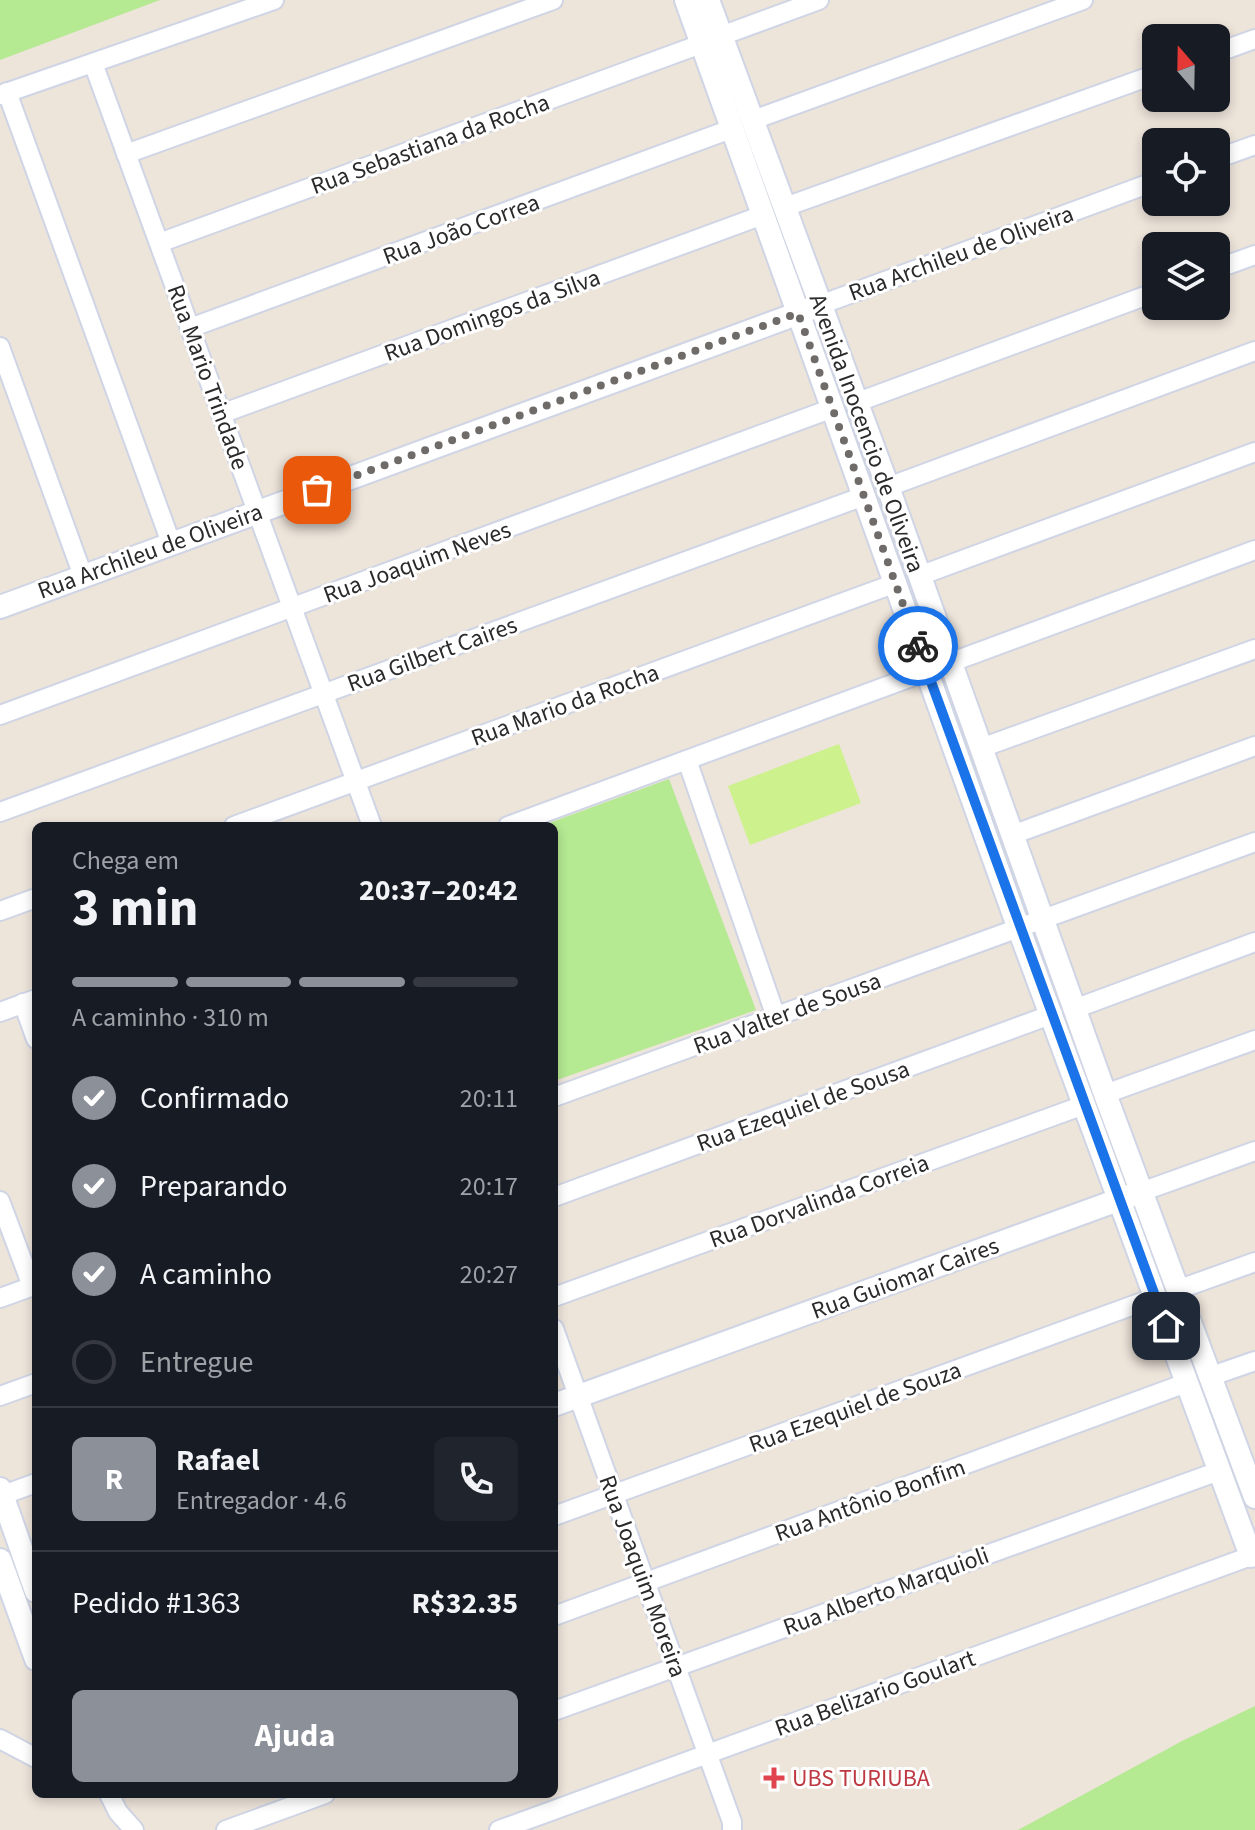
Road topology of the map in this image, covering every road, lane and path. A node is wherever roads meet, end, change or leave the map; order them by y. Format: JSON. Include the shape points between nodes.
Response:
{"nodes":[{"id":1,"x":274,"y":0,"type":"edge"},
{"id":2,"x":553,"y":0,"type":"edge"},
{"id":3,"x":686,"y":0,"type":"edge"},
{"id":4,"x":708,"y":0,"type":"edge"},
{"id":5,"x":819,"y":0,"type":"edge"},
{"id":6,"x":1083,"y":0,"type":"edge"},
{"id":7,"x":1255,"y":39,"type":"edge"},
{"id":8,"x":711,"y":40,"type":"junction"},
{"id":9,"x":1230,"y":48,"type":"edge"},
{"id":10,"x":93,"y":63,"type":"junction"},
{"id":11,"x":1142,"y":79,"type":"edge"},
{"id":12,"x":4,"y":93,"type":"edge"},
{"id":13,"x":753,"y":120,"type":"junction"},
{"id":14,"x":731,"y":129,"type":"junction"},
{"id":15,"x":1255,"y":145,"type":"edge"},
{"id":16,"x":126,"y":154,"type":"junction"},
{"id":17,"x":1230,"y":154,"type":"edge"},
{"id":18,"x":1142,"y":186,"type":"edge"},
{"id":19,"x":785,"y":207,"type":"junction"},
{"id":20,"x":763,"y":215,"type":"junction"},
{"id":21,"x":159,"y":243,"type":"junction"},
{"id":22,"x":1255,"y":255,"type":"edge"},
{"id":23,"x":1230,"y":264,"type":"edge"},
{"id":24,"x":1142,"y":297,"type":"edge"},
{"id":25,"x":820,"y":305,"type":"junction"},
{"id":26,"x":798,"y":313,"type":"junction"},
{"id":27,"x":190,"y":328,"type":"junction"},
{"id":28,"x":0,"y":347,"type":"edge"},
{"id":29,"x":1255,"y":351,"type":"edge"},
{"id":30,"x":855,"y":403,"type":"junction"},
{"id":31,"x":833,"y":408,"type":"junction"},
{"id":32,"x":221,"y":414,"type":"junction"},
{"id":33,"x":1255,"y":452,"type":"edge"},
{"id":34,"x":888,"y":487,"type":"junction"},
{"id":35,"x":864,"y":496,"type":"junction"},
{"id":36,"x":257,"y":512,"type":"junction"},
{"id":37,"x":171,"y":543,"type":"junction"},
{"id":38,"x":1255,"y":550,"type":"edge"},
{"id":39,"x":83,"y":576,"type":"junction"},
{"id":40,"x":919,"y":576,"type":"junction"},
{"id":41,"x":896,"y":583,"type":"junction"},
{"id":42,"x":0,"y":607,"type":"edge"},
{"id":43,"x":291,"y":608,"type":"junction"},
{"id":44,"x":1255,"y":649,"type":"edge"},
{"id":45,"x":951,"y":664,"type":"junction"},
{"id":46,"x":927,"y":673,"type":"junction"},
{"id":47,"x":324,"y":693,"type":"junction"},
{"id":48,"x":0,"y":715,"type":"edge"},
{"id":49,"x":1255,"y":746,"type":"edge"},
{"id":50,"x":981,"y":748,"type":"junction"},
{"id":51,"x":687,"y":760,"type":"junction"},
{"id":52,"x":356,"y":782,"type":"junction"},
{"id":53,"x":0,"y":812,"type":"edge"},
{"id":54,"x":245,"y":822,"type":"edge"},
{"id":55,"x":371,"y":822,"type":"edge"},
{"id":56,"x":519,"y":822,"type":"edge"},
{"id":57,"x":1012,"y":835,"type":"junction"},
{"id":58,"x":1255,"y":842,"type":"edge"},
{"id":59,"x":32,"y":899,"type":"edge"},
{"id":60,"x":0,"y":911,"type":"edge"},
{"id":61,"x":1043,"y":920,"type":"junction"},
{"id":62,"x":1019,"y":929,"type":"junction"},
{"id":63,"x":1255,"y":942,"type":"edge"},
{"id":64,"x":30,"y":1001,"type":"edge"},
{"id":65,"x":0,"y":1012,"type":"edge"},
{"id":66,"x":1063,"y":1012,"type":"junction"},
{"id":67,"x":776,"y":1017,"type":"junction"},
{"id":68,"x":1255,"y":1040,"type":"edge"},
{"id":69,"x":1105,"y":1094,"type":"junction"},
{"id":70,"x":558,"y":1096,"type":"edge"},
{"id":71,"x":1084,"y":1105,"type":"junction"},
{"id":72,"x":1255,"y":1151,"type":"edge"},
{"id":73,"x":1141,"y":1192,"type":"junction"},
{"id":74,"x":558,"y":1196,"type":"edge"},
{"id":75,"x":1118,"y":1200,"type":"junction"},
{"id":76,"x":0,"y":1201,"type":"edge"},
{"id":77,"x":1255,"y":1262,"type":"edge"},
{"id":78,"x":32,"y":1281,"type":"edge"},
{"id":79,"x":32,"y":1287,"type":"edge"},
{"id":80,"x":1177,"y":1290,"type":"junction"},
{"id":81,"x":558,"y":1296,"type":"edge"},
{"id":82,"x":1156,"y":1297,"type":"junction"},
{"id":83,"x":0,"y":1298,"type":"edge"},
{"id":84,"x":558,"y":1340,"type":"edge"},
{"id":85,"x":1255,"y":1361,"type":"edge"},
{"id":86,"x":1209,"y":1377,"type":"junction"},
{"id":87,"x":1186,"y":1383,"type":"junction"},
{"id":88,"x":32,"y":1384,"type":"edge"},
{"id":89,"x":0,"y":1396,"type":"edge"},
{"id":90,"x":578,"y":1397,"type":"junction"},
{"id":91,"x":558,"y":1404,"type":"edge"},
{"id":92,"x":1248,"y":1458,"type":"edge"},
{"id":93,"x":1219,"y":1471,"type":"junction"},
{"id":94,"x":32,"y":1484,"type":"edge"},
{"id":95,"x":1,"y":1493,"type":"edge"},
{"id":96,"x":614,"y":1495,"type":"junction"},
{"id":97,"x":1255,"y":1497,"type":"edge"},
{"id":98,"x":558,"y":1515,"type":"edge"},
{"id":99,"x":1253,"y":1555,"type":"edge"},
{"id":100,"x":0,"y":1560,"type":"edge"},
{"id":101,"x":32,"y":1580,"type":"edge"},
{"id":102,"x":645,"y":1583,"type":"junction"},
{"id":103,"x":558,"y":1615,"type":"edge"},
{"id":104,"x":32,"y":1648,"type":"edge"},
{"id":105,"x":676,"y":1667,"type":"junction"},
{"id":106,"x":558,"y":1710,"type":"edge"},
{"id":107,"x":0,"y":1739,"type":"edge"},
{"id":108,"x":707,"y":1754,"type":"junction"},
{"id":109,"x":32,"y":1756,"type":"edge"},
{"id":110,"x":111,"y":1798,"type":"edge"},
{"id":111,"x":314,"y":1798,"type":"edge"},
{"id":112,"x":732,"y":1826,"type":"edge"},
{"id":113,"x":134,"y":1830,"type":"edge"},
{"id":114,"x":226,"y":1830,"type":"edge"},
{"id":115,"x":499,"y":1830,"type":"edge"}],
"edges":[{"from":1,"to":10,"type":"street"},
{"from":2,"to":16,"type":"street"},
{"from":3,"to":8,"type":"street","name":"Avenida Inocencio de Oliveira"},
{"from":4,"to":8,"type":"street","name":"Avenida Inocencio de Oliveira"},
{"from":5,"to":8,"type":"street","name":"Rua Sebastiana da Rocha"},
{"from":6,"to":13,"type":"street"},
{"from":7,"to":9,"type":"street"},
{"from":8,"to":13,"type":"street","name":"Avenida Inocencio de Oliveira"},
{"from":8,"to":14,"type":"street","name":"Avenida Inocencio de Oliveira"},
{"from":8,"to":21,"type":"street","name":"Rua Sebastiana da Rocha"},
{"from":10,"to":12,"type":"street"},
{"from":10,"to":16,"type":"street","name":"Rua Mario Trindade"},
{"from":11,"to":19,"type":"street"},
{"from":12,"to":37,"type":"street"},
{"from":13,"to":19,"type":"street","name":"Avenida Inocencio de Oliveira"},
{"from":14,"to":20,"type":"street","name":"Avenida Inocencio de Oliveira"},
{"from":14,"to":27,"type":"street","name":"Rua João Correa"},
{"from":15,"to":17,"type":"street"},
{"from":16,"to":21,"type":"street","name":"Rua Mario Trindade"},
{"from":18,"to":25,"type":"street","name":"Rua Archileu de Oliveira"},
{"from":19,"to":25,"type":"street","name":"Avenida Inocencio de Oliveira"},
{"from":20,"to":26,"type":"street","name":"Avenida Inocencio de Oliveira"},
{"from":20,"to":32,"type":"street","name":"Rua Domingos da Silva"},
{"from":21,"to":27,"type":"street","name":"Rua Mario Trindade"},
{"from":22,"to":23,"type":"street"},
{"from":24,"to":30,"type":"street"},
{"from":25,"to":26,"type":"street","name":"Rua Archileu de Oliveira"},
{"from":25,"to":30,"type":"street","name":"Avenida Inocencio de Oliveira"},
{"from":26,"to":31,"type":"street","name":"Avenida Inocencio de Oliveira"},
{"from":26,"to":36,"type":"street","name":"Rua Archileu de Oliveira"},
{"from":27,"to":32,"type":"street","name":"Rua Mario Trindade"},
{"from":28,"to":39,"type":"street"},
{"from":29,"to":34,"type":"street"},
{"from":30,"to":34,"type":"street","name":"Avenida Inocencio de Oliveira"},
{"from":31,"to":35,"type":"street","name":"Avenida Inocencio de Oliveira"},
{"from":31,"to":43,"type":"street","name":"Rua Joaquim Neves"},
{"from":32,"to":36,"type":"street","name":"Rua Mario Trindade"},
{"from":33,"to":40,"type":"street"},
{"from":34,"to":40,"type":"street","name":"Avenida Inocencio de Oliveira"},
{"from":35,"to":41,"type":"street","name":"Avenida Inocencio de Oliveira"},
{"from":35,"to":47,"type":"street","name":"Rua Gilbert Caires"},
{"from":36,"to":37,"type":"street","name":"Rua Archileu de Oliveira"},
{"from":36,"to":43,"type":"street","name":"Rua Mario Trindade"},
{"from":37,"to":39,"type":"street","name":"Rua Archileu de Oliveira"},
{"from":38,"to":45,"type":"street"},
{"from":39,"to":42,"type":"street","name":"Rua Archileu de Oliveira"},
{"from":40,"to":45,"type":"street","name":"Avenida Inocencio de Oliveira"},
{"from":41,"to":46,"type":"street","name":"Avenida Inocencio de Oliveira"},
{"from":41,"to":52,"type":"street","name":"Rua Mario da Rocha"},
{"from":43,"to":47,"type":"street","name":"Rua Mario Trindade"},
{"from":43,"to":48,"type":"street","name":"Rua Joaquim Neves"},
{"from":44,"to":50,"type":"street"},
{"from":45,"to":46,"type":"street"},
{"from":45,"to":50,"type":"street","name":"Avenida Inocencio de Oliveira"},
{"from":46,"to":51,"type":"street"},
{"from":46,"to":62,"type":"street","name":"Avenida Inocencio de Oliveira"},
{"from":47,"to":52,"type":"street","name":"Rua Mario Trindade"},
{"from":47,"to":53,"type":"street","name":"Rua Gilbert Caires"},
{"from":49,"to":57,"type":"street"},
{"from":50,"to":57,"type":"street","name":"Avenida Inocencio de Oliveira"},
{"from":51,"to":56,"type":"street"},
{"from":51,"to":67,"type":"street"},
{"from":52,"to":54,"type":"street","name":"Rua Mario da Rocha"},
{"from":52,"to":55,"type":"street","name":"Rua Mario Trindade"},
{"from":57,"to":61,"type":"street","name":"Avenida Inocencio de Oliveira"},
{"from":58,"to":61,"type":"street","name":"Rua Valter de Sousa"},
{"from":59,"to":60,"type":"street"},
{"from":61,"to":62,"type":"street","name":"Rua Valter de Sousa"},
{"from":61,"to":66,"type":"street","name":"Avenida Inocencio de Oliveira"},
{"from":62,"to":66,"type":"street","name":"Avenida Inocencio de Oliveira"},
{"from":62,"to":67,"type":"street","name":"Rua Valter de Sousa"},
{"from":63,"to":66,"type":"street","name":"Rua Ezequiel de Sousa"},
{"from":64,"to":65,"type":"street"},
{"from":66,"to":69,"type":"street","name":"Avenida Inocencio de Oliveira"},
{"from":66,"to":71,"type":"street","name":"Avenida Inocencio de Oliveira"},
{"from":66,"to":74,"type":"street","name":"Rua Ezequiel de Sousa"},
{"from":67,"to":70,"type":"street","name":"Rua Valter de Sousa"},
{"from":68,"to":69,"type":"street"},
{"from":69,"to":73,"type":"street","name":"Avenida Inocencio de Oliveira"},
{"from":71,"to":75,"type":"street","name":"Avenida Inocencio de Oliveira"},
{"from":71,"to":81,"type":"street","name":"Rua Dorvalinda Correia"},
{"from":72,"to":73,"type":"street","name":"Rua Guiomar Caires"},
{"from":73,"to":75,"type":"street","name":"Rua Guiomar Caires"},
{"from":73,"to":80,"type":"street","name":"Avenida Inocencio de Oliveira"},
{"from":75,"to":82,"type":"street","name":"Avenida Inocencio de Oliveira"},
{"from":75,"to":90,"type":"street","name":"Rua Guiomar Caires"},
{"from":76,"to":78,"type":"street"},
{"from":77,"to":80,"type":"street"},
{"from":79,"to":83,"type":"street"},
{"from":80,"to":86,"type":"street","name":"Avenida Inocencio de Oliveira"},
{"from":82,"to":87,"type":"street","name":"Avenida Inocencio de Oliveira"},
{"from":82,"to":96,"type":"street","name":"Rua Ezequiel de Souza"},
{"from":84,"to":90,"type":"street","name":"Rua Joaquim Moreira"},
{"from":85,"to":86,"type":"street"},
{"from":86,"to":92,"type":"street","name":"Avenida Inocencio de Oliveira"},
{"from":87,"to":93,"type":"street","name":"Avenida Inocencio de Oliveira"},
{"from":87,"to":102,"type":"street","name":"Rua Antônio Bonfim"},
{"from":88,"to":89,"type":"street"},
{"from":90,"to":91,"type":"street","name":"Rua Guiomar Caires"},
{"from":90,"to":96,"type":"street","name":"Rua Joaquim Moreira"},
{"from":92,"to":97,"type":"street","name":"Avenida Inocencio de Oliveira"},
{"from":93,"to":99,"type":"street","name":"Avenida Inocencio de Oliveira"},
{"from":93,"to":105,"type":"street","name":"Rua Alberto Marquioli"},
{"from":94,"to":95,"type":"street"},
{"from":95,"to":101,"type":"street"},
{"from":96,"to":98,"type":"street","name":"Rua Ezequiel de Souza"},
{"from":96,"to":102,"type":"street","name":"Rua Joaquim Moreira"},
{"from":99,"to":108,"type":"street","name":"Rua Belizario Goulart"},
{"from":100,"to":104,"type":"street"},
{"from":102,"to":103,"type":"street","name":"Rua Antônio Bonfim"},
{"from":102,"to":105,"type":"street","name":"Rua Joaquim Moreira"},
{"from":105,"to":106,"type":"street","name":"Rua Alberto Marquioli"},
{"from":105,"to":108,"type":"street","name":"Rua Joaquim Moreira"},
{"from":107,"to":109,"type":"street"},
{"from":108,"to":112,"type":"street","name":"Rua Joaquim Moreira"},
{"from":108,"to":115,"type":"street","name":"Rua Belizario Goulart"},
{"from":110,"to":113,"type":"street"},
{"from":111,"to":114,"type":"street"}]}
